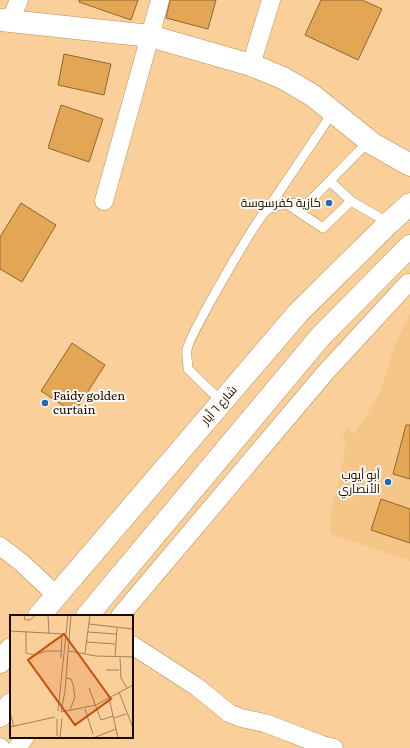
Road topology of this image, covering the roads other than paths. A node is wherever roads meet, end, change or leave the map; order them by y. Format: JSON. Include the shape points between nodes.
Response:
{"nodes":[{"id":1,"x":19,"y":0,"type":"edge"},
{"id":2,"x":160,"y":0,"type":"edge"},
{"id":3,"x":271,"y":0,"type":"edge"},
{"id":4,"x":5,"y":21,"type":"edge"},
{"id":5,"x":150,"y":36,"type":"junction"},
{"id":6,"x":251,"y":65,"type":"junction"},
{"id":7,"x":333,"y":112,"type":"junction"},
{"id":8,"x":371,"y":142,"type":"junction"},
{"id":9,"x":410,"y":146,"type":"edge"},
{"id":10,"x":410,"y":164,"type":"edge"},
{"id":11,"x":330,"y":181,"type":"junction"},
{"id":12,"x":351,"y":200,"type":"junction"},
{"id":13,"x":104,"y":201,"type":"dead end"},
{"id":14,"x":287,"y":204,"type":"junction"},
{"id":15,"x":410,"y":204,"type":"edge"},
{"id":16,"x":267,"y":210,"type":"junction"},
{"id":17,"x":388,"y":223,"type":"junction"},
{"id":18,"x":410,"y":246,"type":"edge"},
{"id":19,"x":408,"y":282,"type":"dead end"},
{"id":20,"x":222,"y":402,"type":"junction"},
{"id":21,"x":0,"y":546,"type":"edge"},
{"id":22,"x":56,"y":595,"type":"junction"},
{"id":23,"x":40,"y":615,"type":"edge"},
{"id":24,"x":88,"y":615,"type":"edge"},
{"id":25,"x":121,"y":615,"type":"edge"},
{"id":26,"x":133,"y":646,"type":"edge"},
{"id":27,"x":10,"y":650,"type":"edge"},
{"id":28,"x":0,"y":662,"type":"edge"},
{"id":29,"x":10,"y":705,"type":"edge"},
{"id":30,"x":0,"y":716,"type":"edge"},
{"id":31,"x":24,"y":738,"type":"edge"},
{"id":32,"x":17,"y":748,"type":"edge"},
{"id":33,"x":334,"y":748,"type":"edge"}],
"edges":[{"from":1,"to":4,"type":"street"},
{"from":2,"to":5,"type":"street"},
{"from":3,"to":6,"type":"street"},
{"from":4,"to":5,"type":"main road"},
{"from":5,"to":6,"type":"main road"},
{"from":5,"to":13,"type":"street"},
{"from":6,"to":7,"type":"main road","via":[[283,78],[312,95]]},
{"from":7,"to":8,"type":"main road"},
{"from":7,"to":16,"type":"lane"},
{"from":8,"to":9,"type":"main road","via":[[390,148]]},
{"from":8,"to":10,"type":"main road"},
{"from":8,"to":11,"type":"lane"},
{"from":11,"to":12,"type":"lane"},
{"from":11,"to":14,"type":"lane","via":[[308,202]]},
{"from":12,"to":14,"type":"lane","via":[[323,228]]},
{"from":12,"to":17,"type":"lane"},
{"from":14,"to":16,"type":"lane"},
{"from":15,"to":17,"type":"main road","name":"شارع ٦ أيار"},
{"from":16,"to":20,"type":"lane","via":[[200,320],[187,350],[188,369]]},
{"from":17,"to":20,"type":"main road","name":"شارع ٦ أيار","via":[[298,312]]},
{"from":18,"to":24,"type":"main road","via":[[321,336]]},
{"from":19,"to":25,"type":"street","via":[[325,373]]},
{"from":20,"to":22,"type":"main road","name":"شارع ٦ أيار"},
{"from":21,"to":22,"type":"street"},
{"from":22,"to":23,"type":"main road","name":"شارع ٦ أيار"},
{"from":26,"to":33,"type":"street","via":[[197,687],[229,714],[265,723]]},
{"from":27,"to":28,"type":"main road"},
{"from":29,"to":30,"type":"main road"},
{"from":31,"to":32,"type":"street"}]}
